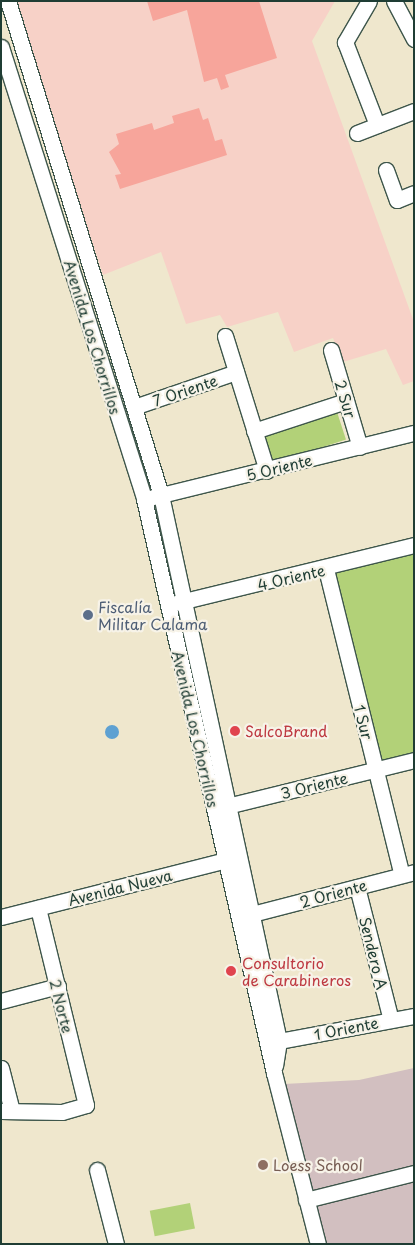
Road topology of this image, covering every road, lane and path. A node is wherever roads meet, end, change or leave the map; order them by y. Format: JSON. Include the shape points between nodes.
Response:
{"nodes":[{"id":1,"x":8,"y":1,"type":"edge"},
{"id":2,"x":369,"y":1,"type":"edge"},
{"id":3,"x":394,"y":1,"type":"edge"},
{"id":4,"x":414,"y":40,"type":"edge"},
{"id":5,"x":1,"y":47,"type":"edge"},
{"id":6,"x":414,"y":111,"type":"edge"},
{"id":7,"x":377,"y":125,"type":"junction"},
{"id":8,"x":357,"y":133,"type":"dead end"},
{"id":9,"x":386,"y":170,"type":"dead end"},
{"id":10,"x":414,"y":193,"type":"edge"},
{"id":11,"x":225,"y":336,"type":"dead end"},
{"id":12,"x":331,"y":350,"type":"dead end"},
{"id":13,"x":236,"y":372,"type":"junction"},
{"id":14,"x":346,"y":401,"type":"junction"},
{"id":15,"x":134,"y":407,"type":"junction"},
{"id":16,"x":254,"y":431,"type":"junction"},
{"id":17,"x":414,"y":433,"type":"edge"},
{"id":18,"x":360,"y":447,"type":"junction"},
{"id":19,"x":267,"y":471,"type":"junction"},
{"id":20,"x":161,"y":495,"type":"junction"},
{"id":21,"x":144,"y":499,"type":"junction"},
{"id":22,"x":414,"y":545,"type":"edge"},
{"id":23,"x":326,"y":569,"type":"junction"},
{"id":24,"x":184,"y":601,"type":"junction"},
{"id":25,"x":168,"y":605,"type":"junction"},
{"id":26,"x":209,"y":717,"type":"junction"},
{"id":27,"x":194,"y":720,"type":"junction"},
{"id":28,"x":414,"y":760,"type":"edge"},
{"id":29,"x":376,"y":770,"type":"junction"},
{"id":30,"x":221,"y":807,"type":"junction"},
{"id":31,"x":233,"y":859,"type":"junction"},
{"id":32,"x":408,"y":873,"type":"edge"},
{"id":33,"x":357,"y":886,"type":"junction"},
{"id":34,"x":38,"y":908,"type":"junction"},
{"id":35,"x":252,"y":914,"type":"junction"},
{"id":36,"x":1,"y":917,"type":"edge"},
{"id":37,"x":58,"y":986,"type":"junction"},
{"id":38,"x":1,"y":1001,"type":"edge"},
{"id":39,"x":414,"y":1016,"type":"edge"},
{"id":40,"x":391,"y":1020,"type":"junction"},
{"id":41,"x":279,"y":1041,"type":"junction"},
{"id":42,"x":1,"y":1068,"type":"edge"},
{"id":43,"x":274,"y":1073,"type":"junction"},
{"id":44,"x":7,"y":1111,"type":"edge"},
{"id":45,"x":97,"y":1170,"type":"dead end"},
{"id":46,"x":414,"y":1173,"type":"edge"},
{"id":47,"x":306,"y":1200,"type":"junction"},
{"id":48,"x":116,"y":1244,"type":"edge"},
{"id":49,"x":318,"y":1244,"type":"edge"}],
"edges":[{"from":1,"to":15,"type":"street","name":"Avenida Los Chorrillos"},
{"from":2,"to":7,"type":"street","via":[[345,42]]},
{"from":3,"to":4,"type":"street"},
{"from":5,"to":21,"type":"street","name":"Avenida Los Chorrillos"},
{"from":6,"to":7,"type":"street"},
{"from":7,"to":8,"type":"street"},
{"from":9,"to":10,"type":"street","via":[[397,200]]},
{"from":11,"to":13,"type":"street"},
{"from":12,"to":14,"type":"street","name":"2 Sur"},
{"from":13,"to":15,"type":"street","name":"7 Oriente"},
{"from":13,"to":16,"type":"street"},
{"from":14,"to":16,"type":"street"},
{"from":14,"to":18,"type":"street","name":"2 Sur"},
{"from":15,"to":20,"type":"street","name":"Avenida Los Chorrillos"},
{"from":16,"to":19,"type":"street"},
{"from":17,"to":18,"type":"street","name":"5 Oriente"},
{"from":18,"to":19,"type":"street","name":"5 Oriente"},
{"from":19,"to":20,"type":"street","name":"5 Oriente"},
{"from":20,"to":21,"type":"street","name":"5 Oriente"},
{"from":20,"to":24,"type":"street","name":"Avenida Los Chorrillos"},
{"from":21,"to":25,"type":"street","name":"Avenida Los Chorrillos"},
{"from":22,"to":23,"type":"street","name":"4 Oriente"},
{"from":23,"to":24,"type":"street","name":"4 Oriente"},
{"from":23,"to":29,"type":"street","name":"1 Sur"},
{"from":24,"to":25,"type":"street","name":"4 Oriente"},
{"from":24,"to":26,"type":"street","name":"Avenida Los Chorrillos"},
{"from":25,"to":27,"type":"street","name":"Avenida Los Chorrillos"},
{"from":26,"to":27,"type":"street"},
{"from":26,"to":30,"type":"street","name":"Avenida Los Chorrillos"},
{"from":27,"to":30,"type":"street","name":"Avenida Los Chorrillos"},
{"from":28,"to":29,"type":"street","name":"3 Oriente"},
{"from":29,"to":30,"type":"street","name":"3 Oriente"},
{"from":29,"to":32,"type":"street","name":"1 Sur"},
{"from":30,"to":31,"type":"street","name":"Avenida Los Chorrillos"},
{"from":31,"to":34,"type":"street","name":"Avenida Nueva"},
{"from":31,"to":35,"type":"street","name":"Avenida Los Chorrillos"},
{"from":31,"to":43,"type":"street","name":"Avenida Los Chorrillos"},
{"from":32,"to":33,"type":"street","name":"2 Oriente"},
{"from":33,"to":35,"type":"street","name":"2 Oriente"},
{"from":33,"to":40,"type":"street","name":"Sendero A"},
{"from":34,"to":36,"type":"street","name":"Avenida Nueva"},
{"from":34,"to":37,"type":"street","name":"2 Norte"},
{"from":35,"to":41,"type":"street","name":"Avenida Los Chorrillos"},
{"from":37,"to":38,"type":"street"},
{"from":37,"to":44,"type":"street","name":"2 Norte","via":[[86,1105],[62,1112]]},
{"from":39,"to":40,"type":"street","name":"1 Oriente"},
{"from":40,"to":41,"type":"street","name":"1 Oriente"},
{"from":41,"to":43,"type":"street"},
{"from":42,"to":44,"type":"street"},
{"from":43,"to":47,"type":"street","name":"Avenida Los Chorrillos"},
{"from":45,"to":48,"type":"street"},
{"from":46,"to":47,"type":"street"},
{"from":47,"to":49,"type":"street","name":"Avenida Los Chorrillos"}]}
